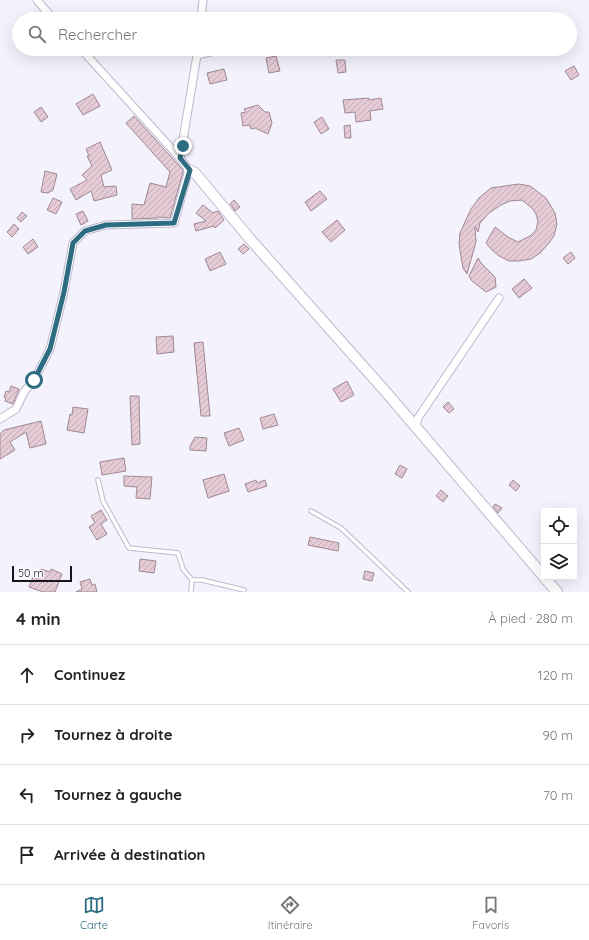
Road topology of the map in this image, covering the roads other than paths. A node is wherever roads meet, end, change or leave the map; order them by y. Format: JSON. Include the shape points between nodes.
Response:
{"nodes":[{"id":1,"x":37,"y":0,"type":"edge"},
{"id":2,"x":203,"y":0,"type":"edge"},
{"id":3,"x":47,"y":12,"type":"edge"},
{"id":4,"x":202,"y":12,"type":"edge"},
{"id":5,"x":87,"y":56,"type":"edge"},
{"id":6,"x":201,"y":56,"type":"edge"},
{"id":7,"x":197,"y":57,"type":"joint"},
{"id":8,"x":180,"y":158,"type":"junction"},
{"id":9,"x":190,"y":170,"type":"junction"},
{"id":10,"x":499,"y":298,"type":"dead end"},
{"id":11,"x":0,"y":419,"type":"edge"},
{"id":12,"x":416,"y":427,"type":"junction"},
{"id":13,"x":98,"y":480,"type":"dead end"},
{"id":14,"x":311,"y":511,"type":"dead end"},
{"id":15,"x":192,"y":580,"type":"junction"},
{"id":16,"x":244,"y":590,"type":"dead end"},
{"id":17,"x":191,"y":592,"type":"edge"},
{"id":18,"x":408,"y":592,"type":"edge"},
{"id":19,"x":557,"y":592,"type":"edge"}],
"edges":[{"from":1,"to":3,"type":"street"},
{"from":2,"to":4,"type":"street"},
{"from":5,"to":8,"type":"street"},
{"from":6,"to":7,"type":"lane"},
{"from":7,"to":8,"type":"street"},
{"from":8,"to":9,"type":"street"},
{"from":9,"to":11,"type":"street","via":[[174,223],[106,225],[85,231],[73,243],[50,349],[16,410]]},
{"from":9,"to":12,"type":"street"},
{"from":10,"to":12,"type":"street","via":[[418,418]]},
{"from":12,"to":19,"type":"street"},
{"from":13,"to":15,"type":"lane","via":[[103,501],[129,548],[178,554],[183,569]]},
{"from":14,"to":18,"type":"lane","via":[[341,528]]},
{"from":15,"to":16,"type":"lane"},
{"from":15,"to":17,"type":"lane"}]}
